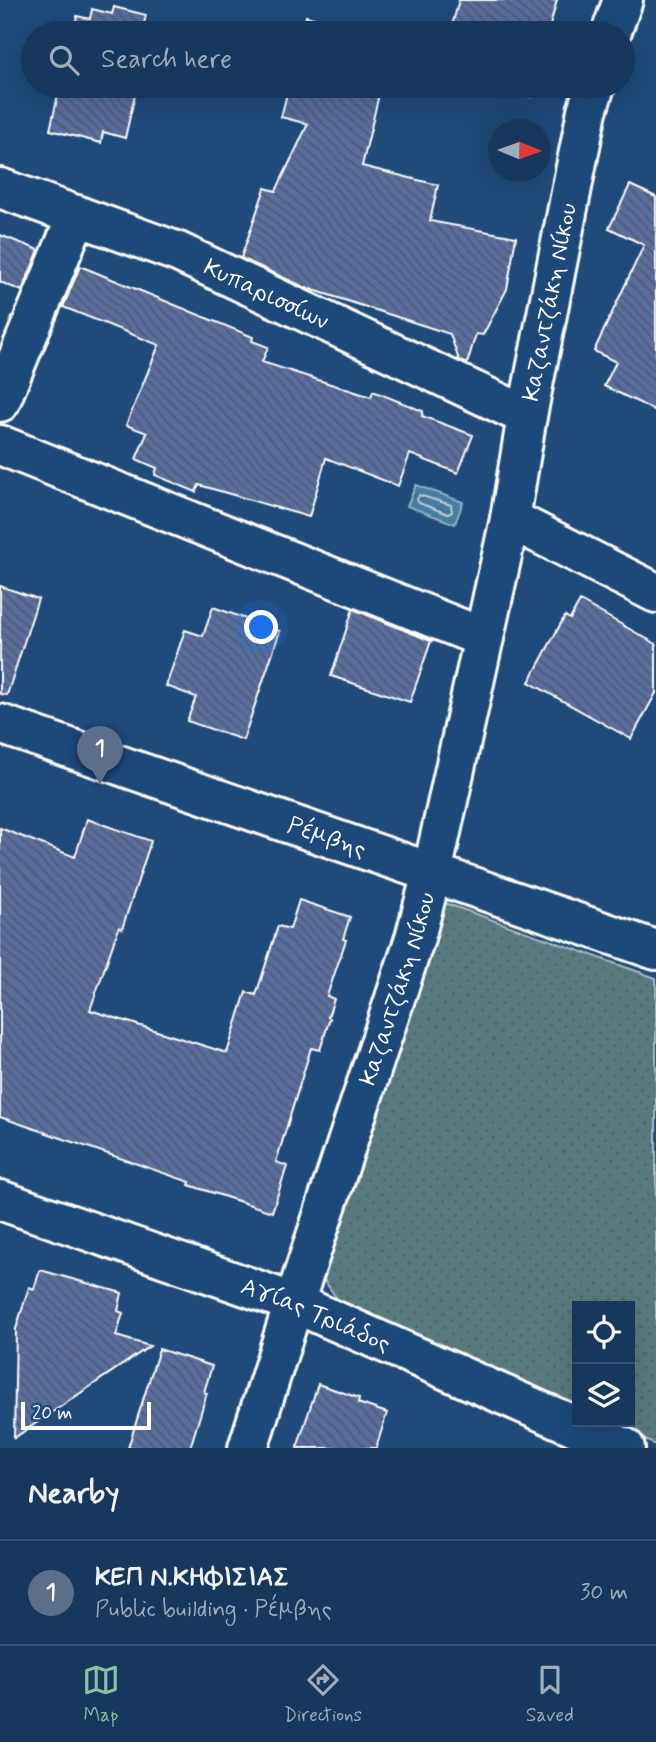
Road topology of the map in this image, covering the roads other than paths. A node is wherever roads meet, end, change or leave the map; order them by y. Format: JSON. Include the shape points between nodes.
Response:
{"nodes":[{"id":1,"x":623,"y":0,"type":"edge"},
{"id":2,"x":615,"y":21,"type":"edge"},
{"id":3,"x":591,"y":98,"type":"edge"},
{"id":4,"x":0,"y":188,"type":"edge"},
{"id":5,"x":77,"y":215,"type":"junction"},
{"id":6,"x":0,"y":402,"type":"edge"},
{"id":7,"x":527,"y":416,"type":"junction"},
{"id":8,"x":0,"y":445,"type":"edge"},
{"id":9,"x":510,"y":519,"type":"junction"},
{"id":10,"x":656,"y":593,"type":"edge"},
{"id":11,"x":484,"y":638,"type":"junction"},
{"id":12,"x":0,"y":724,"type":"edge"},
{"id":13,"x":432,"y":873,"type":"junction"},
{"id":14,"x":656,"y":950,"type":"edge"},
{"id":15,"x":1,"y":1205,"type":"edge"},
{"id":16,"x":294,"y":1303,"type":"junction"},
{"id":17,"x":248,"y":1448,"type":"edge"},
{"id":18,"x":625,"y":1448,"type":"edge"}],
"edges":[{"from":1,"to":2,"type":"street"},
{"from":3,"to":7,"type":"street","name":"Καζαντζάκη Νίκου"},
{"from":4,"to":5,"type":"street","name":"Κυπαρισσίων"},
{"from":5,"to":6,"type":"street"},
{"from":5,"to":7,"type":"street","name":"Κυπαρισσίων","via":[[178,252]]},
{"from":7,"to":9,"type":"street","name":"Καζαντζάκη Νίκου"},
{"from":8,"to":11,"type":"street"},
{"from":9,"to":10,"type":"street"},
{"from":9,"to":11,"type":"street","name":"Καζαντζάκη Νίκου"},
{"from":11,"to":13,"type":"street","name":"Καζαντζάκη Νίκου"},
{"from":12,"to":13,"type":"street","name":"Ρέμβης"},
{"from":13,"to":14,"type":"street","name":"Ρέμβης"},
{"from":13,"to":16,"type":"street","name":"Καζαντζάκη Νίκου","via":[[415,938]]},
{"from":15,"to":16,"type":"street","name":"Αγίας Τριάδος"},
{"from":16,"to":17,"type":"street","name":"Καζαντζάκη Νίκου"},
{"from":16,"to":18,"type":"street","name":"Αγίας Τριάδος"}]}
